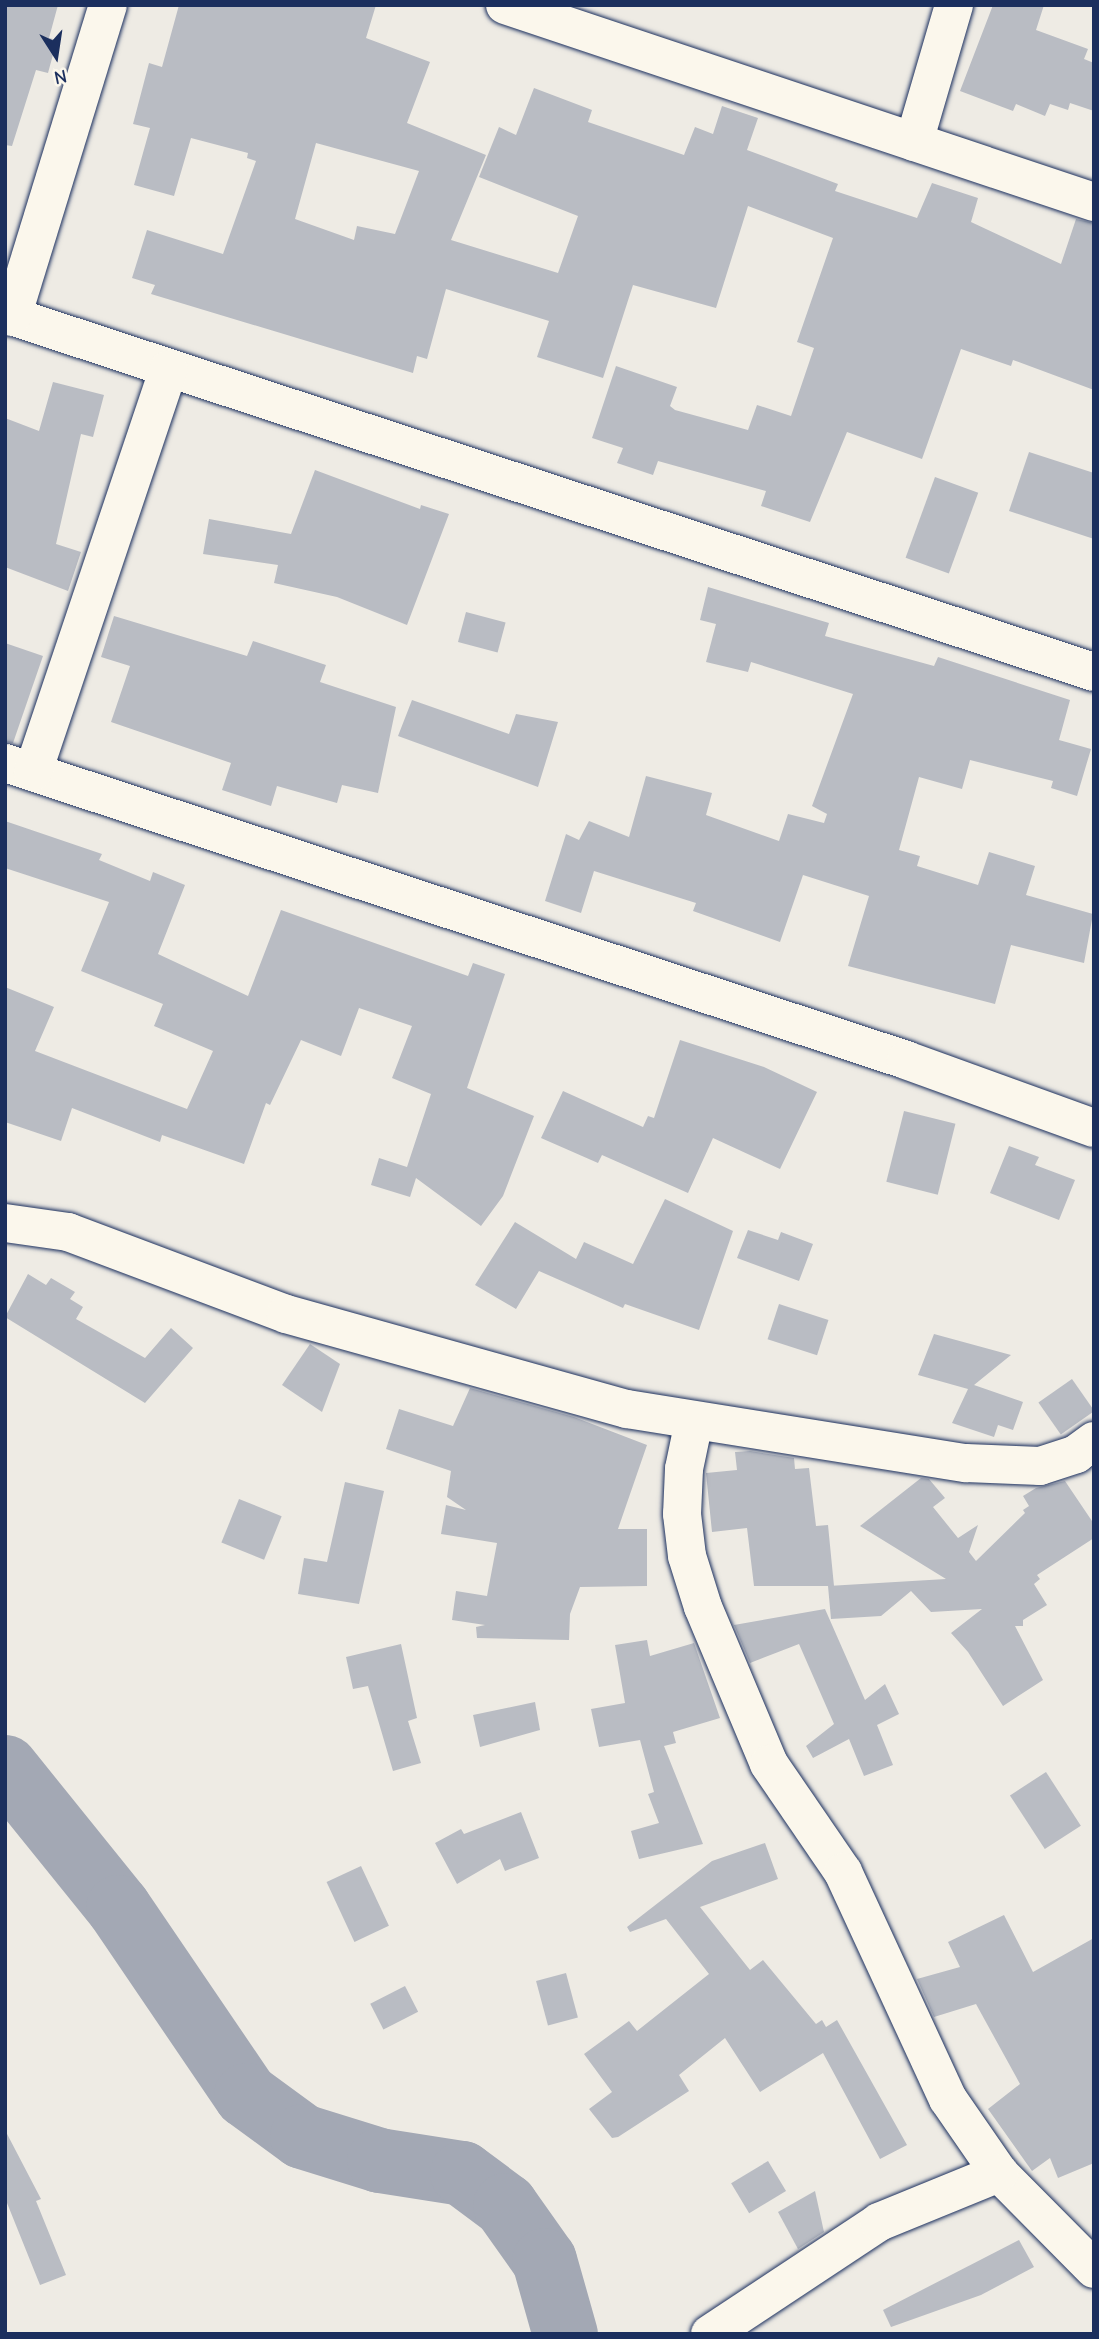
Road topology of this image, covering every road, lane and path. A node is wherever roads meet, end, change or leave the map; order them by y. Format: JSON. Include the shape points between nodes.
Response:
{"nodes":[{"id":1,"x":108,"y":5,"type":"edge"},
{"id":2,"x":505,"y":5,"type":"edge"},
{"id":3,"x":954,"y":5,"type":"edge"},
{"id":4,"x":914,"y":142,"type":"junction"},
{"id":5,"x":1094,"y":202,"type":"edge"},
{"id":6,"x":9,"y":316,"type":"edge"},
{"id":7,"x":169,"y":369,"type":"junction"},
{"id":8,"x":1094,"y":672,"type":"edge"},
{"id":9,"x":19,"y":767,"type":"edge"},
{"id":10,"x":1094,"y":1128,"type":"edge"},
{"id":11,"x":5,"y":1223,"type":"edge"},
{"id":12,"x":694,"y":1421,"type":"junction"},
{"id":13,"x":1094,"y":1441,"type":"edge"},
{"id":14,"x":999,"y":2173,"type":"junction"},
{"id":15,"x":1094,"y":2269,"type":"edge"},
{"id":16,"x":710,"y":2334,"type":"edge"}],
"edges":[{"from":1,"to":6,"type":"street"},
{"from":2,"to":4,"type":"street"},
{"from":3,"to":4,"type":"street"},
{"from":4,"to":5,"type":"street"},
{"from":6,"to":7,"type":"street"},
{"from":7,"to":8,"type":"street"},
{"from":7,"to":9,"type":"street"},
{"from":9,"to":10,"type":"street","via":[[906,1060]]},
{"from":11,"to":12,"type":"street","via":[[68,1232],[286,1314],[627,1409]]},
{"from":12,"to":13,"type":"street","via":[[966,1463],[1040,1466],[1076,1454]]},
{"from":12,"to":14,"type":"street","via":[[684,1469],[682,1514],[687,1556],[703,1607],[769,1764],[842,1872],[948,2099]]},
{"from":14,"to":15,"type":"street"},
{"from":14,"to":16,"type":"street","via":[[879,2222]]}]}
